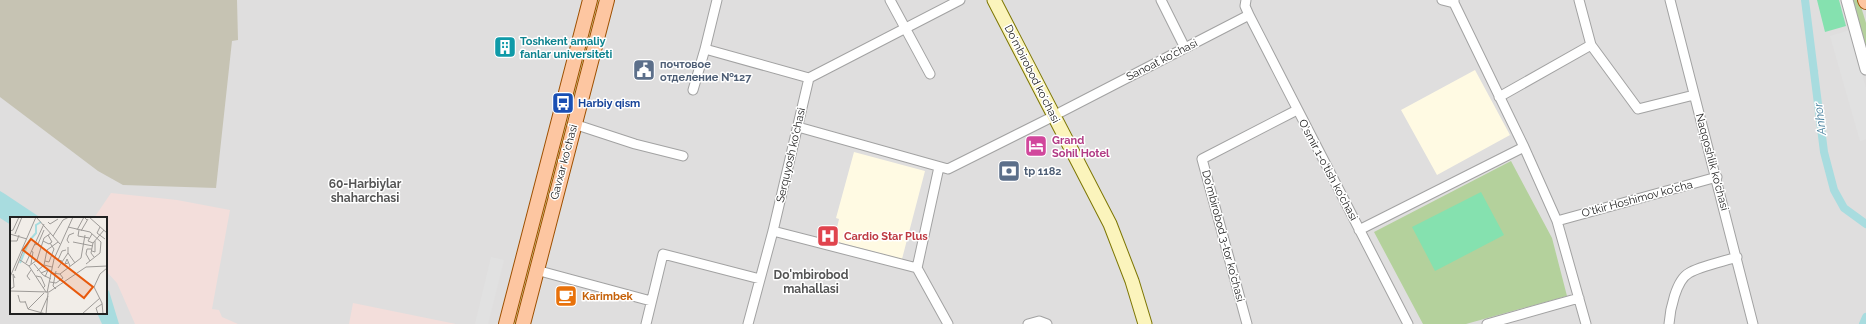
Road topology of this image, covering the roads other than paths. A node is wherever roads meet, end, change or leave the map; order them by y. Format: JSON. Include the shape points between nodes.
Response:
{"nodes":[{"id":1,"x":590,"y":0,"type":"edge"},
{"id":2,"x":607,"y":0,"type":"edge"},
{"id":3,"x":716,"y":0,"type":"edge"},
{"id":4,"x":890,"y":0,"type":"edge"},
{"id":5,"x":960,"y":0,"type":"edge"},
{"id":6,"x":994,"y":0,"type":"edge"},
{"id":7,"x":1003,"y":0,"type":"edge"},
{"id":8,"x":1161,"y":0,"type":"edge"},
{"id":9,"x":1246,"y":0,"type":"edge"},
{"id":10,"x":1442,"y":0,"type":"edge"},
{"id":11,"x":1579,"y":0,"type":"edge"},
{"id":12,"x":1670,"y":0,"type":"edge"},
{"id":13,"x":1847,"y":0,"type":"edge"},
{"id":14,"x":1454,"y":2,"type":"edge"},
{"id":15,"x":1249,"y":15,"type":"junction"},
{"id":16,"x":906,"y":29,"type":"junction"},
{"id":17,"x":1592,"y":45,"type":"junction"},
{"id":18,"x":1185,"y":48,"type":"junction"},
{"id":19,"x":705,"y":49,"type":"junction"},
{"id":20,"x":1866,"y":69,"type":"edge"},
{"id":21,"x":930,"y":74,"type":"dead end"},
{"id":22,"x":809,"y":78,"type":"junction"},
{"id":23,"x":693,"y":90,"type":"dead end"},
{"id":24,"x":1694,"y":95,"type":"junction"},
{"id":25,"x":1499,"y":97,"type":"junction"},
{"id":26,"x":1297,"y":110,"type":"junction"},
{"id":27,"x":1057,"y":114,"type":"junction"},
{"id":28,"x":574,"y":124,"type":"junction"},
{"id":29,"x":798,"y":127,"type":"junction"},
{"id":30,"x":1524,"y":147,"type":"junction"},
{"id":31,"x":683,"y":156,"type":"dead end"},
{"id":32,"x":939,"y":167,"type":"junction"},
{"id":33,"x":1717,"y":178,"type":"junction"},
{"id":34,"x":1557,"y":222,"type":"junction"},
{"id":35,"x":1359,"y":230,"type":"junction"},
{"id":36,"x":773,"y":231,"type":"junction"},
{"id":37,"x":1737,"y":257,"type":"junction"},
{"id":38,"x":917,"y":268,"type":"junction"},
{"id":39,"x":536,"y":270,"type":"junction"},
{"id":40,"x":760,"y":279,"type":"junction"},
{"id":41,"x":1579,"y":298,"type":"junction"},
{"id":42,"x":651,"y":301,"type":"junction"},
{"id":43,"x":506,"y":324,"type":"edge"},
{"id":44,"x":523,"y":324,"type":"edge"},
{"id":45,"x":646,"y":324,"type":"edge"},
{"id":46,"x":748,"y":324,"type":"edge"},
{"id":47,"x":948,"y":324,"type":"edge"},
{"id":48,"x":1028,"y":324,"type":"edge"},
{"id":49,"x":1047,"y":324,"type":"edge"},
{"id":50,"x":1145,"y":324,"type":"edge"},
{"id":51,"x":1152,"y":324,"type":"edge"},
{"id":52,"x":1247,"y":324,"type":"edge"},
{"id":53,"x":1408,"y":324,"type":"edge"},
{"id":54,"x":1487,"y":324,"type":"edge"},
{"id":55,"x":1586,"y":324,"type":"edge"},
{"id":56,"x":1669,"y":324,"type":"edge"},
{"id":57,"x":1753,"y":324,"type":"edge"}],
"edges":[{"from":1,"to":43,"type":"main road","name":"Gavxar ko'chasi"},
{"from":2,"to":28,"type":"main road","name":"Gavxar ko'chasi"},
{"from":3,"to":19,"type":"street"},
{"from":4,"to":16,"type":"street"},
{"from":5,"to":16,"type":"street"},
{"from":6,"to":27,"type":"main road","name":"Doʻmbirobod koʻchasi"},
{"from":7,"to":27,"type":"main road","name":"Doʻmbirobod koʻchasi"},
{"from":8,"to":18,"type":"street"},
{"from":9,"to":15,"type":"street","via":[[1245,6]]},
{"from":10,"to":14,"type":"street"},
{"from":11,"to":17,"type":"street"},
{"from":12,"to":24,"type":"street","name":"Naqqoshlik ko'chasi"},
{"from":13,"to":20,"type":"street"},
{"from":14,"to":25,"type":"street"},
{"from":15,"to":18,"type":"street","name":"Sanoat ko'chasi"},
{"from":15,"to":26,"type":"street","name":"O'smir 1-o'tish ko'chasi"},
{"from":16,"to":21,"type":"street"},
{"from":16,"to":22,"type":"street"},
{"from":17,"to":24,"type":"street","via":[[1638,109]]},
{"from":17,"to":25,"type":"street"},
{"from":18,"to":27,"type":"street","name":"Sanoat ko'chasi"},
{"from":19,"to":22,"type":"street"},
{"from":19,"to":23,"type":"street"},
{"from":22,"to":29,"type":"street","name":"Serquyosh ko'chasi"},
{"from":24,"to":33,"type":"street","name":"Naqqoshlik ko'chasi"},
{"from":25,"to":30,"type":"street"},
{"from":26,"to":35,"type":"street","name":"O'smir 1-o'tish ko'chasi"},
{"from":26,"to":52,"type":"street","name":"Do'mbirobod 3-tor ko'chasi","via":[[1202,159]]},
{"from":27,"to":32,"type":"street","name":"Sanoat ko'chasi","via":[[948,169]]},
{"from":27,"to":50,"type":"main road","name":"Doʻmbirobod koʻchasi","via":[[1110,224]]},
{"from":27,"to":51,"type":"main road","name":"Doʻmbirobod koʻchasi","via":[[1124,240]]},
{"from":28,"to":31,"type":"street","via":[[635,144]]},
{"from":28,"to":39,"type":"main road","name":"Gavxar ko'chasi"},
{"from":29,"to":32,"type":"street"},
{"from":29,"to":36,"type":"street","name":"Serquyosh ko'chasi"},
{"from":30,"to":34,"type":"street"},
{"from":30,"to":35,"type":"street"},
{"from":32,"to":38,"type":"street"},
{"from":33,"to":34,"type":"street","name":"O'tkir Hoshimov ko'cha"},
{"from":33,"to":37,"type":"street","name":"Naqqoshlik ko'chasi"},
{"from":34,"to":41,"type":"street"},
{"from":35,"to":53,"type":"street","name":"O'smir 1-o'tish ko'chasi"},
{"from":36,"to":38,"type":"street"},
{"from":36,"to":40,"type":"street","name":"Serquyosh ko'chasi"},
{"from":37,"to":56,"type":"street","via":[[1689,272],[1684,277],[1672,305]]},
{"from":37,"to":57,"type":"street","name":"Naqqoshlik ko'chasi"},
{"from":38,"to":47,"type":"street"},
{"from":39,"to":42,"type":"street"},
{"from":39,"to":44,"type":"main road","name":"Gavxar ko'chasi"},
{"from":40,"to":42,"type":"street","via":[[663,254]]},
{"from":40,"to":46,"type":"street","name":"Serquyosh ko'chasi"},
{"from":41,"to":54,"type":"street"},
{"from":41,"to":55,"type":"street"},
{"from":42,"to":45,"type":"street"},
{"from":48,"to":49,"type":"street","via":[[1039,320]]}]}
